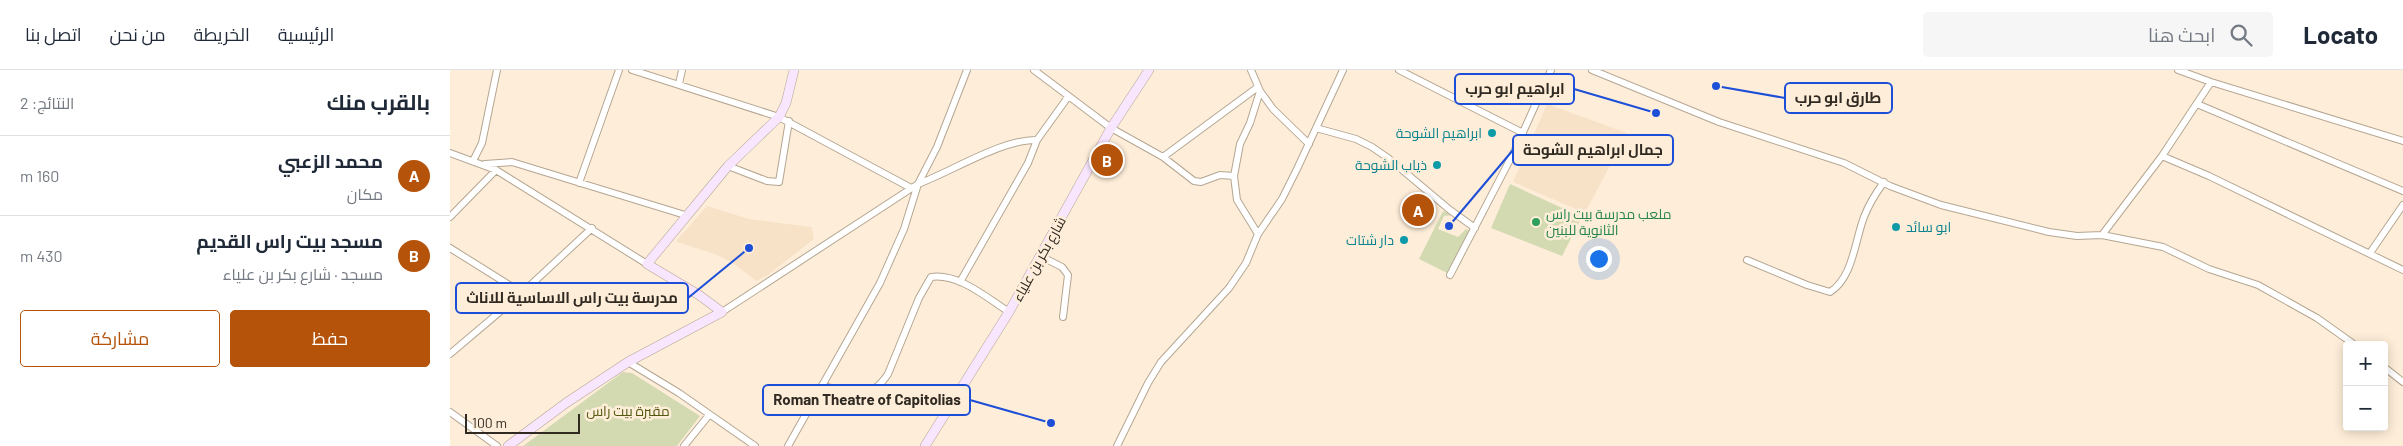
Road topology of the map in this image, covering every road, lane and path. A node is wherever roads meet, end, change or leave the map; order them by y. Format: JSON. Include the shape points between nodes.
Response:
{"nodes":[{"id":1,"x":497,"y":70,"type":"edge"},
{"id":2,"x":619,"y":70,"type":"edge"},
{"id":3,"x":632,"y":70,"type":"edge"},
{"id":4,"x":682,"y":70,"type":"edge"},
{"id":5,"x":794,"y":70,"type":"edge"},
{"id":6,"x":967,"y":70,"type":"edge"},
{"id":7,"x":1034,"y":70,"type":"edge"},
{"id":8,"x":1149,"y":70,"type":"edge"},
{"id":9,"x":1252,"y":70,"type":"edge"},
{"id":10,"x":1343,"y":70,"type":"edge"},
{"id":11,"x":1399,"y":70,"type":"edge"},
{"id":12,"x":1550,"y":70,"type":"edge"},
{"id":13,"x":1592,"y":70,"type":"edge"},
{"id":14,"x":2178,"y":70,"type":"edge"},
{"id":15,"x":2211,"y":82,"type":"junction"},
{"id":16,"x":679,"y":84,"type":"junction"},
{"id":17,"x":1259,"y":89,"type":"junction"},
{"id":18,"x":1068,"y":97,"type":"junction"},
{"id":19,"x":2197,"y":104,"type":"junction"},
{"id":20,"x":779,"y":116,"type":"junction"},
{"id":21,"x":789,"y":121,"type":"junction"},
{"id":22,"x":1111,"y":128,"type":"junction"},
{"id":23,"x":1316,"y":128,"type":"junction"},
{"id":24,"x":1523,"y":133,"type":"junction"},
{"id":25,"x":1037,"y":140,"type":"junction"},
{"id":26,"x":2403,"y":141,"type":"edge"},
{"id":27,"x":1309,"y":144,"type":"junction"},
{"id":28,"x":450,"y":153,"type":"edge"},
{"id":29,"x":2162,"y":156,"type":"junction"},
{"id":30,"x":1164,"y":157,"type":"junction"},
{"id":31,"x":473,"y":161,"type":"junction"},
{"id":32,"x":483,"y":165,"type":"junction"},
{"id":33,"x":728,"y":166,"type":"junction"},
{"id":34,"x":496,"y":170,"type":"junction"},
{"id":35,"x":1234,"y":176,"type":"junction"},
{"id":36,"x":1884,"y":182,"type":"junction"},
{"id":37,"x":579,"y":183,"type":"junction"},
{"id":38,"x":918,"y":184,"type":"junction"},
{"id":39,"x":911,"y":188,"type":"junction"},
{"id":40,"x":2403,"y":191,"type":"edge"},
{"id":41,"x":2403,"y":205,"type":"edge"},
{"id":42,"x":685,"y":215,"type":"junction"},
{"id":43,"x":450,"y":217,"type":"edge"},
{"id":44,"x":592,"y":228,"type":"junction"},
{"id":45,"x":1475,"y":228,"type":"junction"},
{"id":46,"x":1258,"y":234,"type":"junction"},
{"id":47,"x":2102,"y":235,"type":"junction"},
{"id":48,"x":450,"y":248,"type":"edge"},
{"id":49,"x":2370,"y":253,"type":"junction"},
{"id":50,"x":1042,"y":257,"type":"junction"},
{"id":51,"x":1747,"y":260,"type":"dead end"},
{"id":52,"x":647,"y":264,"type":"junction"},
{"id":53,"x":2403,"y":270,"type":"edge"},
{"id":54,"x":1450,"y":275,"type":"dead end"},
{"id":55,"x":960,"y":282,"type":"junction"},
{"id":56,"x":522,"y":293,"type":"junction"},
{"id":57,"x":722,"y":312,"type":"junction"},
{"id":58,"x":1009,"y":312,"type":"junction"},
{"id":59,"x":1063,"y":317,"type":"dead end"},
{"id":60,"x":2350,"y":341,"type":"edge"},
{"id":61,"x":450,"y":354,"type":"edge"},
{"id":62,"x":628,"y":362,"type":"junction"},
{"id":63,"x":2388,"y":371,"type":"edge"},
{"id":64,"x":2403,"y":382,"type":"edge"},
{"id":65,"x":822,"y":385,"type":"junction"},
{"id":66,"x":450,"y":412,"type":"edge"},
{"id":67,"x":709,"y":415,"type":"junction"},
{"id":68,"x":497,"y":446,"type":"edge"},
{"id":69,"x":508,"y":446,"type":"edge"},
{"id":70,"x":684,"y":446,"type":"edge"},
{"id":71,"x":755,"y":446,"type":"edge"},
{"id":72,"x":788,"y":446,"type":"edge"},
{"id":73,"x":925,"y":446,"type":"edge"},
{"id":74,"x":1118,"y":446,"type":"edge"}],
"edges":[{"from":1,"to":31,"type":"street","via":[[482,143]]},
{"from":2,"to":37,"type":"street"},
{"from":3,"to":16,"type":"street"},
{"from":4,"to":16,"type":"street"},
{"from":5,"to":20,"type":"street","via":[[786,103]]},
{"from":6,"to":38,"type":"street","via":[[937,147]]},
{"from":7,"to":18,"type":"street"},
{"from":8,"to":22,"type":"street","name":"شارع بكر بن علياء"},
{"from":9,"to":17,"type":"street"},
{"from":10,"to":23,"type":"street"},
{"from":11,"to":24,"type":"street"},
{"from":12,"to":24,"type":"street"},
{"from":13,"to":36,"type":"street","via":[[1680,108],[1844,162]]},
{"from":14,"to":15,"type":"street"},
{"from":15,"to":19,"type":"street"},
{"from":15,"to":26,"type":"street"},
{"from":16,"to":20,"type":"street"},
{"from":17,"to":27,"type":"street","via":[[1273,110]]},
{"from":17,"to":30,"type":"street"},
{"from":17,"to":35,"type":"street","via":[[1250,123],[1238,149]]},
{"from":18,"to":22,"type":"street"},
{"from":18,"to":25,"type":"street"},
{"from":19,"to":29,"type":"street"},
{"from":19,"to":40,"type":"street"},
{"from":20,"to":21,"type":"street"},
{"from":20,"to":33,"type":"street"},
{"from":21,"to":33,"type":"street","via":[[778,182],[766,181]]},
{"from":21,"to":39,"type":"street"},
{"from":22,"to":30,"type":"street"},
{"from":22,"to":50,"type":"street","name":"شارع بكر بن علياء"},
{"from":23,"to":27,"type":"street"},
{"from":23,"to":45,"type":"street","via":[[1372,147]]},
{"from":24,"to":45,"type":"street"},
{"from":25,"to":38,"type":"street","via":[[1024,140],[993,150]]},
{"from":25,"to":55,"type":"street","via":[[1028,163]]},
{"from":27,"to":46,"type":"street","via":[[1282,199]]},
{"from":28,"to":31,"type":"street"},
{"from":29,"to":47,"type":"street"},
{"from":29,"to":49,"type":"street"},
{"from":30,"to":35,"type":"street","via":[[1196,182],[1220,175]]},
{"from":31,"to":32,"type":"street"},
{"from":32,"to":34,"type":"street"},
{"from":32,"to":37,"type":"street","via":[[512,162]]},
{"from":33,"to":42,"type":"street"},
{"from":34,"to":43,"type":"street"},
{"from":34,"to":44,"type":"street"},
{"from":35,"to":46,"type":"street","via":[[1237,200]]},
{"from":36,"to":47,"type":"street","via":[[1941,205],[2040,230],[2077,236]]},
{"from":36,"to":51,"type":"street","via":[[1866,212],[1845,276],[1830,292]]},
{"from":37,"to":42,"type":"street"},
{"from":38,"to":39,"type":"street"},
{"from":38,"to":65,"type":"street","via":[[894,256]]},
{"from":39,"to":57,"type":"street"},
{"from":41,"to":49,"type":"street"},
{"from":42,"to":52,"type":"street"},
{"from":44,"to":52,"type":"street"},
{"from":44,"to":56,"type":"street"},
{"from":45,"to":54,"type":"street"},
{"from":46,"to":74,"type":"street","via":[[1246,263],[1229,288],[1161,362]]},
{"from":47,"to":60,"type":"street","via":[[2163,247],[2209,269],[2252,282],[2318,318]]},
{"from":48,"to":56,"type":"street"},
{"from":49,"to":53,"type":"street"},
{"from":50,"to":58,"type":"street","name":"شارع بكر بن علياء"},
{"from":50,"to":59,"type":"street","via":[[1062,267],[1068,275]]},
{"from":52,"to":57,"type":"street"},
{"from":55,"to":58,"type":"street"},
{"from":55,"to":65,"type":"street","via":[[940,276],[931,277],[881,385],[856,395]]},
{"from":56,"to":61,"type":"street"},
{"from":57,"to":62,"type":"street"},
{"from":58,"to":73,"type":"street","name":"شارع بكر بن علياء"},
{"from":62,"to":67,"type":"street"},
{"from":62,"to":69,"type":"street"},
{"from":63,"to":64,"type":"street"},
{"from":65,"to":72,"type":"street"},
{"from":66,"to":68,"type":"street"},
{"from":67,"to":70,"type":"street"},
{"from":67,"to":71,"type":"street"}]}
